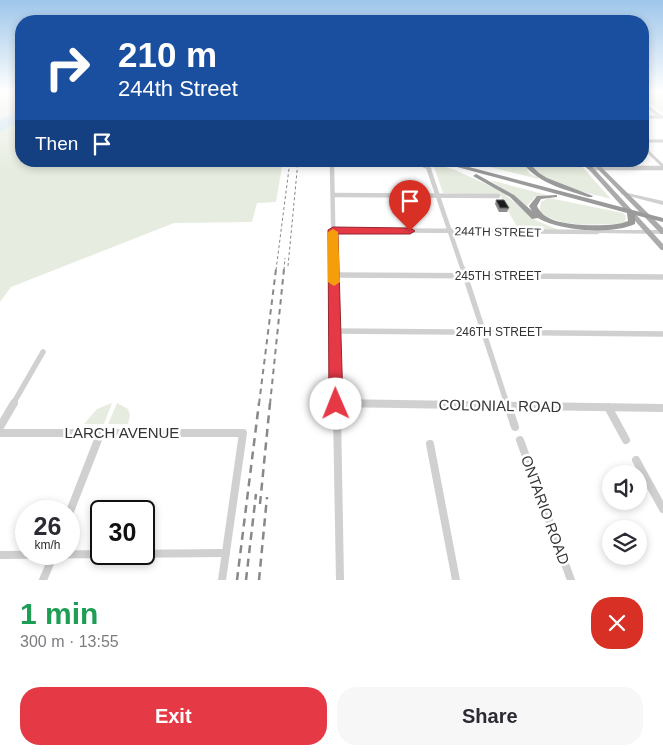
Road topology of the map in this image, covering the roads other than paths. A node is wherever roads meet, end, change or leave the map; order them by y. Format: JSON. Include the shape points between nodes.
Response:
{"nodes":[{"id":1,"x":649,"y":141,"type":"edge"},
{"id":2,"x":663,"y":141,"type":"edge"},
{"id":3,"x":649,"y":153,"type":"edge"},
{"id":4,"x":332,"y":167,"type":"edge"},
{"id":5,"x":426,"y":167,"type":"edge"},
{"id":6,"x":449,"y":167,"type":"edge"},
{"id":7,"x":461,"y":167,"type":"edge"},
{"id":8,"x":481,"y":167,"type":"edge"},
{"id":9,"x":529,"y":167,"type":"edge"},
{"id":10,"x":594,"y":167,"type":"edge"},
{"id":11,"x":663,"y":167,"type":"edge"},
{"id":12,"x":598,"y":168,"type":"joint"},
{"id":13,"x":333,"y":195,"type":"junction"},
{"id":14,"x":439,"y":195,"type":"junction"},
{"id":15,"x":498,"y":196,"type":"dead end"},
{"id":16,"x":590,"y":196,"type":"junction"},
{"id":17,"x":621,"y":196,"type":"junction"},
{"id":18,"x":663,"y":203,"type":"edge"},
{"id":19,"x":604,"y":205,"type":"junction"},
{"id":20,"x":663,"y":214,"type":"edge"},
{"id":21,"x":633,"y":216,"type":"junction"},
{"id":22,"x":663,"y":220,"type":"edge"},
{"id":23,"x":333,"y":230,"type":"junction"},
{"id":24,"x":451,"y":231,"type":"junction"},
{"id":25,"x":597,"y":232,"type":"junction"},
{"id":26,"x":649,"y":232,"type":"junction"},
{"id":27,"x":663,"y":232,"type":"edge"},
{"id":28,"x":663,"y":248,"type":"edge"},
{"id":29,"x":334,"y":275,"type":"junction"},
{"id":30,"x":466,"y":276,"type":"junction"},
{"id":31,"x":663,"y":277,"type":"edge"},
{"id":32,"x":335,"y":331,"type":"junction"},
{"id":33,"x":484,"y":332,"type":"junction"},
{"id":34,"x":663,"y":334,"type":"edge"},
{"id":35,"x":43,"y":352,"type":"dead end"},
{"id":36,"x":509,"y":406,"type":"junction"},
{"id":37,"x":608,"y":407,"type":"junction"},
{"id":38,"x":663,"y":408,"type":"edge"},
{"id":39,"x":337,"y":414,"type":"dead end"},
{"id":40,"x":0,"y":427,"type":"edge"},
{"id":41,"x":516,"y":427,"type":"dead end"},
{"id":42,"x":101,"y":432,"type":"junction"},
{"id":43,"x":0,"y":433,"type":"edge"},
{"id":44,"x":520,"y":440,"type":"dead end"},
{"id":45,"x":626,"y":440,"type":"dead end"},
{"id":46,"x":430,"y":444,"type":"dead end"},
{"id":47,"x":636,"y":460,"type":"dead end"},
{"id":48,"x":74,"y":500,"type":"edge"},
{"id":49,"x":663,"y":509,"type":"edge"},
{"id":50,"x":226,"y":553,"type":"junction"},
{"id":51,"x":80,"y":554,"type":"edge"},
{"id":52,"x":0,"y":555,"type":"edge"},
{"id":53,"x":15,"y":555,"type":"edge"},
{"id":54,"x":49,"y":565,"type":"edge"},
{"id":55,"x":43,"y":580,"type":"edge"},
{"id":56,"x":222,"y":580,"type":"edge"},
{"id":57,"x":340,"y":580,"type":"edge"},
{"id":58,"x":456,"y":580,"type":"edge"},
{"id":59,"x":571,"y":580,"type":"edge"}],
"edges":[{"from":1,"to":2,"type":"street"},
{"from":3,"to":11,"type":"street"},
{"from":4,"to":13,"type":"street"},
{"from":5,"to":14,"type":"street","via":[[430,169]]},
{"from":6,"to":25,"type":"highway","via":[[495,185],[545,223],[565,229]]},
{"from":7,"to":19,"type":"highway"},
{"from":8,"to":16,"type":"highway"},
{"from":9,"to":16,"type":"highway","via":[[543,178]]},
{"from":10,"to":17,"type":"main road"},
{"from":11,"to":12,"type":"street"},
{"from":12,"to":17,"type":"main road"},
{"from":13,"to":14,"type":"street"},
{"from":13,"to":23,"type":"street"},
{"from":14,"to":15,"type":"street"},
{"from":14,"to":24,"type":"street"},
{"from":16,"to":20,"type":"highway"},
{"from":17,"to":18,"type":"street"},
{"from":17,"to":21,"type":"main road"},
{"from":17,"to":27,"type":"main road","via":[[630,200]]},
{"from":19,"to":21,"type":"highway","via":[[548,196],[537,198],[533,206],[545,219],[565,226],[624,226],[631,223]]},
{"from":19,"to":22,"type":"highway"},
{"from":21,"to":26,"type":"main road"},
{"from":23,"to":24,"type":"street","name":"244TH STREET"},
{"from":23,"to":29,"type":"street"},
{"from":24,"to":25,"type":"street","name":"244TH STREET"},
{"from":24,"to":30,"type":"street"},
{"from":25,"to":26,"type":"street","name":"244TH STREET"},
{"from":26,"to":27,"type":"street","name":"244TH STREET"},
{"from":26,"to":28,"type":"main road"},
{"from":29,"to":30,"type":"street","name":"245TH STREET"},
{"from":29,"to":32,"type":"street"},
{"from":30,"to":31,"type":"street","name":"245TH STREET"},
{"from":30,"to":33,"type":"street"},
{"from":32,"to":33,"type":"street","name":"246TH STREET"},
{"from":32,"to":36,"type":"street","name":"COLONIAL ROAD","via":[[336,404]]},
{"from":33,"to":34,"type":"street","name":"246TH STREET"},
{"from":33,"to":36,"type":"street"},
{"from":35,"to":40,"type":"street"},
{"from":36,"to":37,"type":"street","name":"COLONIAL ROAD"},
{"from":36,"to":41,"type":"street"},
{"from":37,"to":38,"type":"street","name":"COLONIAL ROAD"},
{"from":37,"to":45,"type":"street"},
{"from":39,"to":57,"type":"street"},
{"from":42,"to":43,"type":"street","name":"LARCH AVENUE"},
{"from":42,"to":48,"type":"street"},
{"from":42,"to":50,"type":"street","name":"LARCH AVENUE","via":[[243,433]]},
{"from":44,"to":59,"type":"street","name":"ONTARIO ROAD"},
{"from":46,"to":58,"type":"street"},
{"from":47,"to":49,"type":"street"},
{"from":50,"to":51,"type":"street"},
{"from":50,"to":56,"type":"street"},
{"from":52,"to":53,"type":"street"},
{"from":54,"to":55,"type":"street"}]}
